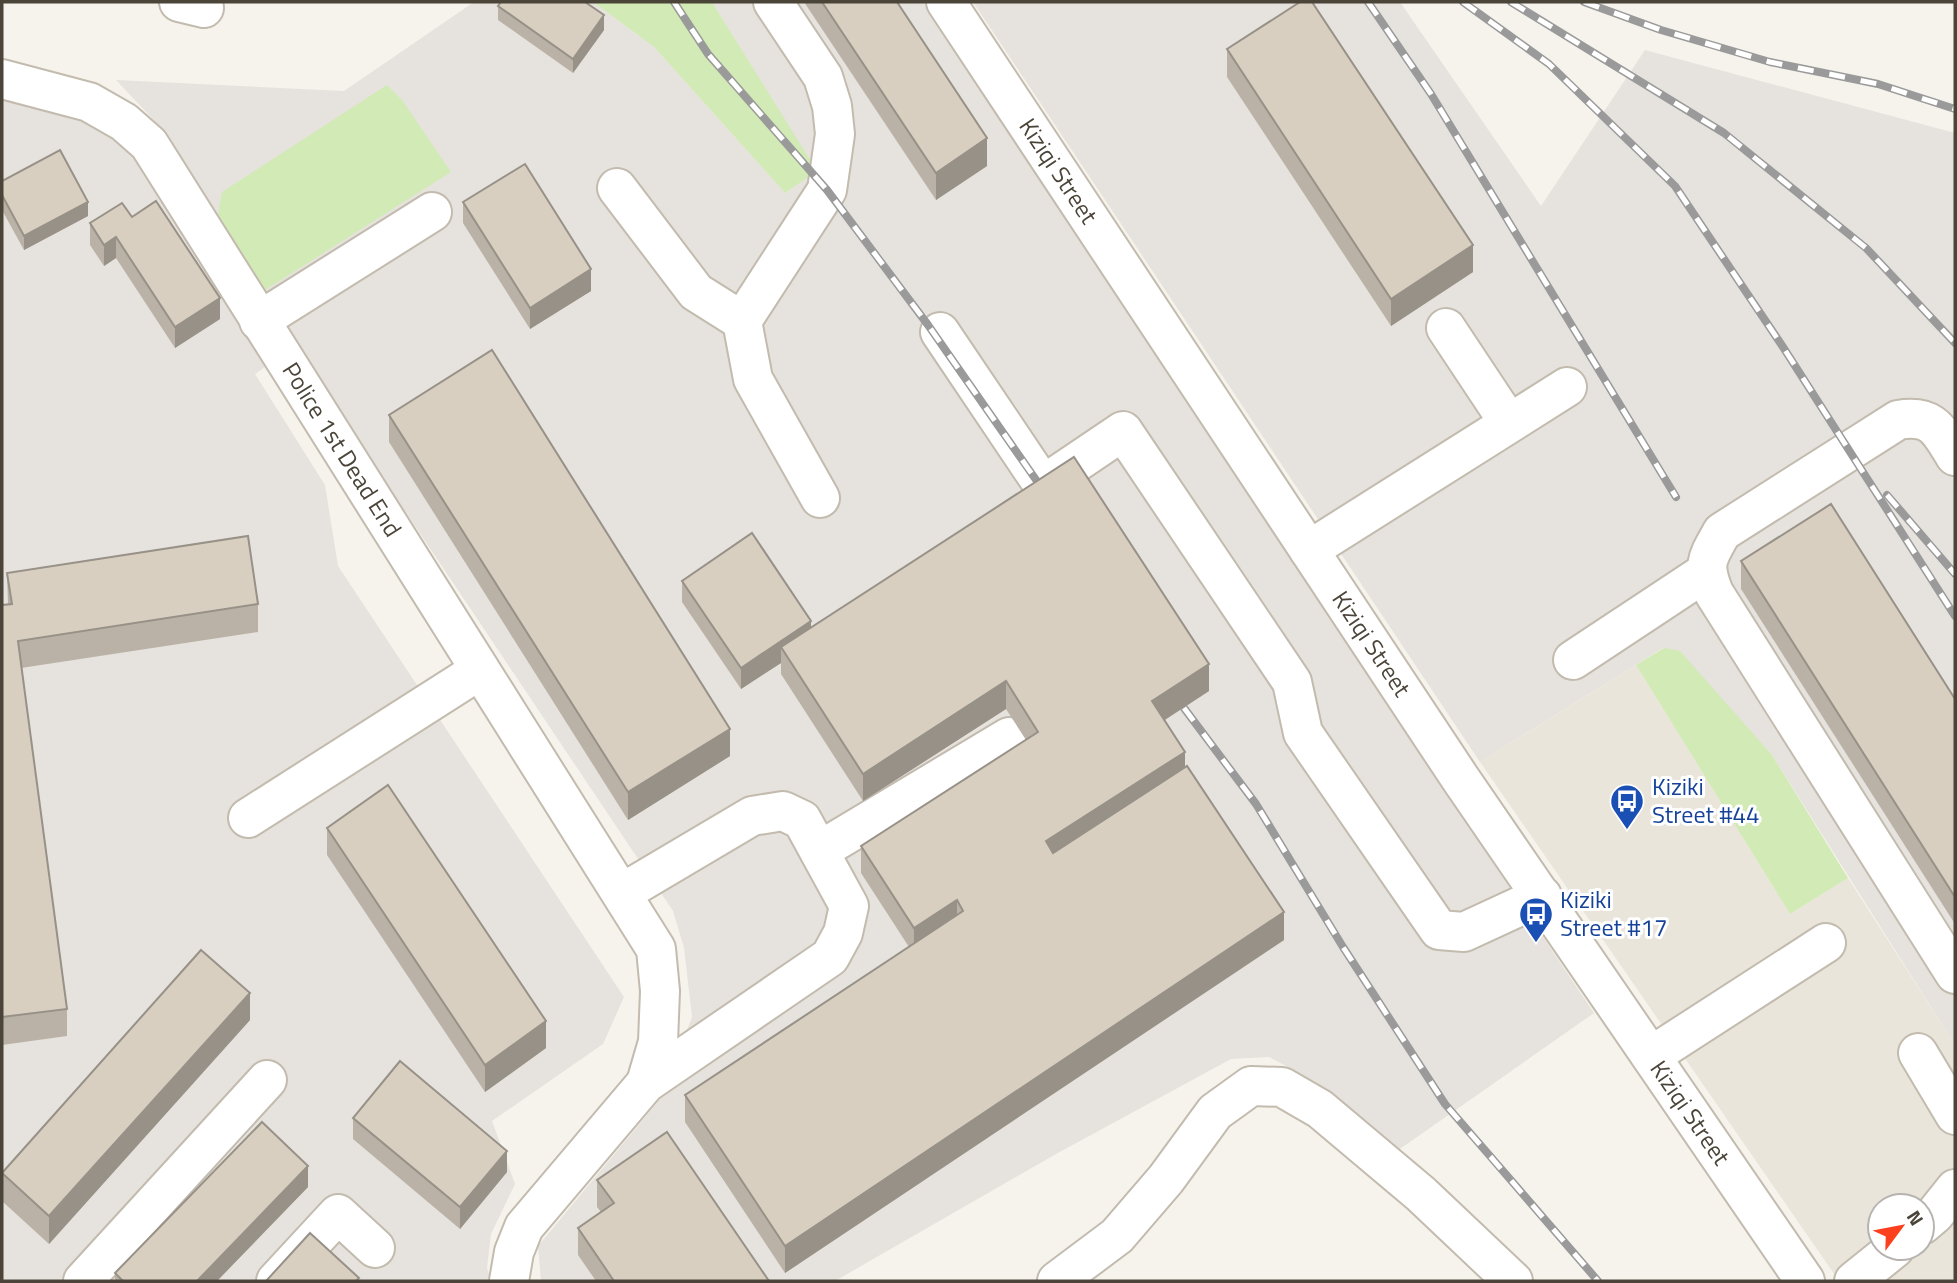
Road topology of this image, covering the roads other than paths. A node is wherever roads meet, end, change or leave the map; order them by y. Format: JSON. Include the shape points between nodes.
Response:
{"nodes":[{"id":1,"x":773,"y":2,"type":"edge"},
{"id":2,"x":946,"y":2,"type":"edge"},
{"id":3,"x":2,"y":79,"type":"edge"},
{"id":4,"x":617,"y":188,"type":"dead end"},
{"id":5,"x":432,"y":212,"type":"dead end"},
{"id":6,"x":259,"y":321,"type":"junction"},
{"id":7,"x":742,"y":321,"type":"junction"},
{"id":8,"x":1446,"y":328,"type":"dead end"},
{"id":9,"x":940,"y":332,"type":"dead end"},
{"id":10,"x":1567,"y":387,"type":"dead end"},
{"id":11,"x":1509,"y":424,"type":"junction"},
{"id":12,"x":1955,"y":456,"type":"edge"},
{"id":13,"x":820,"y":498,"type":"dead end"},
{"id":14,"x":1310,"y":550,"type":"junction"},
{"id":15,"x":1706,"y":572,"type":"junction"},
{"id":16,"x":1573,"y":660,"type":"dead end"},
{"id":17,"x":480,"y":670,"type":"junction"},
{"id":18,"x":1009,"y":737,"type":"dead end"},
{"id":19,"x":248,"y":818,"type":"dead end"},
{"id":20,"x":819,"y":850,"type":"junction"},
{"id":21,"x":622,"y":893,"type":"junction"},
{"id":22,"x":1542,"y":896,"type":"junction"},
{"id":23,"x":1826,"y":943,"type":"dead end"},
{"id":24,"x":1955,"y":974,"type":"edge"},
{"id":25,"x":1918,"y":1053,"type":"dead end"},
{"id":26,"x":1651,"y":1056,"type":"junction"},
{"id":27,"x":267,"y":1080,"type":"dead end"},
{"id":28,"x":646,"y":1083,"type":"junction"},
{"id":29,"x":1955,"y":1115,"type":"edge"},
{"id":30,"x":1955,"y":1189,"type":"edge"},
{"id":31,"x":1936,"y":1213,"type":"edge"},
{"id":32,"x":375,"y":1248,"type":"dead end"},
{"id":33,"x":1878,"y":1262,"type":"edge"},
{"id":34,"x":83,"y":1281,"type":"edge"},
{"id":35,"x":276,"y":1281,"type":"edge"},
{"id":36,"x":509,"y":1281,"type":"edge"},
{"id":37,"x":1057,"y":1281,"type":"edge"},
{"id":38,"x":1513,"y":1281,"type":"edge"},
{"id":39,"x":1805,"y":1281,"type":"edge"},
{"id":40,"x":1854,"y":1281,"type":"edge"}],
"edges":[{"from":1,"to":7,"type":"street","via":[[823,77],[835,134],[827,190]]},
{"from":2,"to":14,"type":"street","name":"Kiziqi Street"},
{"from":3,"to":6,"type":"street","name":"Police 1st Dead End","via":[[89,102],[124,122],[149,144]]},
{"from":4,"to":7,"type":"street","via":[[696,292]]},
{"from":5,"to":6,"type":"street"},
{"from":6,"to":17,"type":"street","name":"Police 1st Dead End"},
{"from":7,"to":13,"type":"street","via":[[753,379]]},
{"from":8,"to":11,"type":"street"},
{"from":9,"to":22,"type":"street","via":[[1044,485],[1123,431],[1292,682],[1303,733],[1440,930],[1464,932]]},
{"from":10,"to":11,"type":"street"},
{"from":11,"to":14,"type":"street"},
{"from":12,"to":15,"type":"street","via":[[1937,427],[1914,417],[1898,420],[1722,532]]},
{"from":14,"to":22,"type":"street","name":"Kiziqi Street"},
{"from":15,"to":16,"type":"street"},
{"from":15,"to":24,"type":"street","via":[[1714,593]]},
{"from":17,"to":19,"type":"street"},
{"from":17,"to":21,"type":"street","name":"Police 1st Dead End"},
{"from":18,"to":20,"type":"street"},
{"from":20,"to":21,"type":"street","via":[[802,820],[783,811],[752,816]]},
{"from":20,"to":28,"type":"street","via":[[849,906],[843,933],[830,957]]},
{"from":21,"to":28,"type":"street","name":"Police 1st Dead End","via":[[656,949],[658,1042]]},
{"from":22,"to":26,"type":"street","name":"Kiziqi Street"},
{"from":23,"to":26,"type":"street"},
{"from":25,"to":29,"type":"street"},
{"from":26,"to":39,"type":"street","name":"Kiziqi Street"},
{"from":27,"to":34,"type":"street"},
{"from":28,"to":36,"type":"street","via":[[524,1227]]},
{"from":30,"to":31,"type":"street"},
{"from":32,"to":35,"type":"street","via":[[338,1214]]},
{"from":33,"to":40,"type":"street"},
{"from":37,"to":38,"type":"street","via":[[1117,1236],[1215,1112],[1251,1086],[1282,1087],[1320,1109],[1421,1194]]}]}
